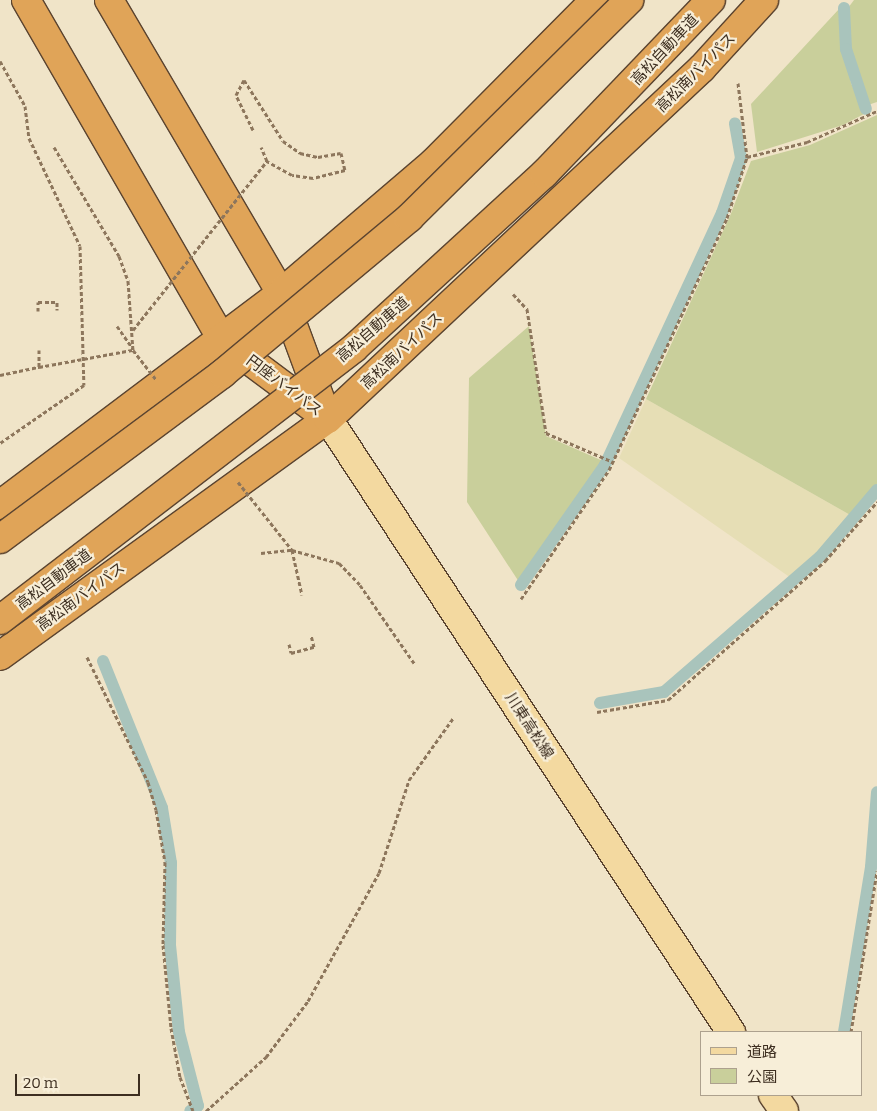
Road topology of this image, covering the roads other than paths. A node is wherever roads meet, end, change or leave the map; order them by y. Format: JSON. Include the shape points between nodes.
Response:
{"nodes":[{"id":1,"x":26,"y":0,"type":"edge"},
{"id":2,"x":109,"y":0,"type":"edge"},
{"id":3,"x":595,"y":0,"type":"edge"},
{"id":4,"x":629,"y":0,"type":"edge"},
{"id":5,"x":711,"y":0,"type":"edge"},
{"id":6,"x":764,"y":0,"type":"edge"},
{"id":7,"x":282,"y":293,"type":"junction"},
{"id":8,"x":222,"y":340,"type":"junction"},
{"id":9,"x":328,"y":419,"type":"junction"},
{"id":10,"x":0,"y":505,"type":"edge"},
{"id":11,"x":0,"y":539,"type":"edge"},
{"id":12,"x":0,"y":620,"type":"edge"},
{"id":13,"x":0,"y":656,"type":"edge"},
{"id":14,"x":730,"y":1031,"type":"edge"},
{"id":15,"x":774,"y":1096,"type":"edge"},
{"id":16,"x":784,"y":1111,"type":"edge"}],
"edges":[{"from":1,"to":8,"type":"highway","name":"円座バイパス"},
{"from":2,"to":7,"type":"highway","name":"円座バイパス"},
{"from":3,"to":7,"type":"highway","via":[[433,163]]},
{"from":4,"to":11,"type":"highway","bridge":true,"via":[[499,134],[394,230],[222,374]]},
{"from":5,"to":12,"type":"highway","name":"高松自動車道","bridge":true,"via":[[544,174],[354,348]]},
{"from":6,"to":9,"type":"highway","name":"高松南バイパス","via":[[729,41],[490,270]]},
{"from":7,"to":8,"type":"highway"},
{"from":7,"to":9,"type":"highway","name":"円座バイパス"},
{"from":8,"to":9,"type":"highway","name":"円座バイパス"},
{"from":8,"to":10,"type":"highway"},
{"from":9,"to":13,"type":"highway","name":"高松南バイパス"},
{"from":9,"to":14,"type":"main road","name":"川東高松線"},
{"from":15,"to":16,"type":"main road"}]}
